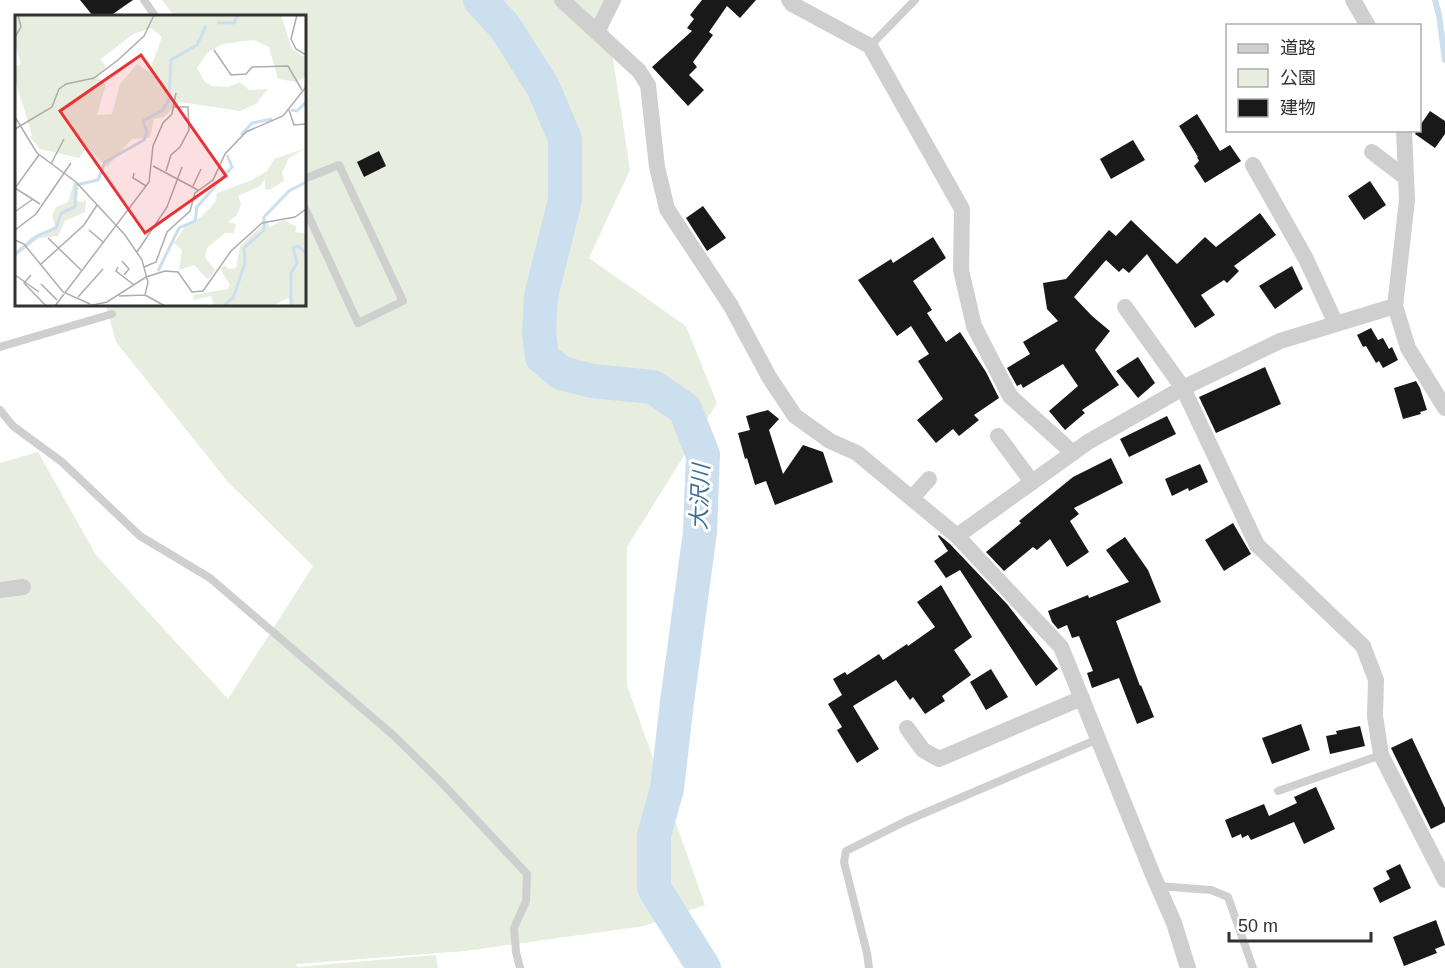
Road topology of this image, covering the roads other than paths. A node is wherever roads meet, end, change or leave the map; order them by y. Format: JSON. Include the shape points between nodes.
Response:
{"nodes":[{"id":1,"x":144,"y":0,"type":"edge"},
{"id":2,"x":562,"y":0,"type":"edge"},
{"id":3,"x":613,"y":0,"type":"edge"},
{"id":4,"x":789,"y":0,"type":"edge"},
{"id":5,"x":915,"y":0,"type":"edge"},
{"id":6,"x":1353,"y":0,"type":"edge"},
{"id":7,"x":154,"y":15,"type":"edge"},
{"id":8,"x":1367,"y":24,"type":"edge"},
{"id":9,"x":597,"y":32,"type":"junction"},
{"id":10,"x":870,"y":46,"type":"junction"},
{"id":11,"x":1404,"y":132,"type":"edge"},
{"id":12,"x":1372,"y":153,"type":"dead end"},
{"id":13,"x":1253,"y":165,"type":"dead end"},
{"id":14,"x":306,"y":178,"type":"edge"},
{"id":15,"x":1406,"y":178,"type":"junction"},
{"id":16,"x":306,"y":210,"type":"edge"},
{"id":17,"x":1395,"y":306,"type":"junction"},
{"id":18,"x":1125,"y":308,"type":"dead end"},
{"id":19,"x":112,"y":314,"type":"dead end"},
{"id":20,"x":1336,"y":324,"type":"junction"},
{"id":21,"x":0,"y":347,"type":"edge"},
{"id":22,"x":1183,"y":388,"type":"junction"},
{"id":23,"x":1445,"y":408,"type":"edge"},
{"id":24,"x":0,"y":410,"type":"edge"},
{"id":25,"x":998,"y":436,"type":"dead end"},
{"id":26,"x":1073,"y":453,"type":"junction"},
{"id":27,"x":929,"y":479,"type":"dead end"},
{"id":28,"x":1032,"y":482,"type":"junction"},
{"id":29,"x":912,"y":498,"type":"junction"},
{"id":30,"x":957,"y":536,"type":"junction"},
{"id":31,"x":23,"y":587,"type":"dead end"},
{"id":32,"x":0,"y":590,"type":"edge"},
{"id":33,"x":1082,"y":698,"type":"junction"},
{"id":34,"x":907,"y":728,"type":"dead end"},
{"id":35,"x":1098,"y":739,"type":"junction"},
{"id":36,"x":1381,"y":755,"type":"junction"},
{"id":37,"x":1278,"y":791,"type":"dead end"},
{"id":38,"x":1445,"y":880,"type":"edge"},
{"id":39,"x":1158,"y":886,"type":"junction"},
{"id":40,"x":520,"y":968,"type":"edge"},
{"id":41,"x":869,"y":968,"type":"edge"},
{"id":42,"x":1188,"y":968,"type":"edge"},
{"id":43,"x":1253,"y":968,"type":"edge"}],
"edges":[{"from":1,"to":7,"type":"lane"},
{"from":2,"to":9,"type":"street"},
{"from":3,"to":9,"type":"street"},
{"from":4,"to":10,"type":"street"},
{"from":5,"to":10,"type":"lane"},
{"from":6,"to":8,"type":"street"},
{"from":9,"to":29,"type":"street","via":[[639,71],[648,85],[657,167],[667,209],[795,416],[830,441],[857,453]]},
{"from":10,"to":26,"type":"street","via":[[962,208],[961,270],[974,326],[1010,396]]},
{"from":11,"to":15,"type":"street"},
{"from":12,"to":15,"type":"street"},
{"from":13,"to":20,"type":"street","via":[[1306,259]]},
{"from":14,"to":16,"type":"lane","via":[[339,165],[403,301],[358,323]]},
{"from":15,"to":17,"type":"street"},
{"from":17,"to":20,"type":"street"},
{"from":17,"to":23,"type":"street","via":[[1408,348]]},
{"from":18,"to":22,"type":"street"},
{"from":19,"to":21,"type":"lane"},
{"from":20,"to":22,"type":"street","via":[[1280,341]]},
{"from":22,"to":26,"type":"street"},
{"from":22,"to":36,"type":"street","via":[[1257,545],[1363,646],[1376,680],[1375,716]]},
{"from":24,"to":40,"type":"lane","via":[[13,426],[62,462],[140,536],[210,578],[393,735],[506,851],[527,874],[526,901],[514,928]]},
{"from":25,"to":28,"type":"street"},
{"from":26,"to":28,"type":"street"},
{"from":27,"to":29,"type":"street"},
{"from":28,"to":30,"type":"street"},
{"from":29,"to":30,"type":"street"},
{"from":30,"to":33,"type":"street","via":[[1061,647]]},
{"from":31,"to":32,"type":"street"},
{"from":33,"to":34,"type":"street","via":[[939,759],[923,750]]},
{"from":33,"to":35,"type":"street"},
{"from":35,"to":39,"type":"street"},
{"from":35,"to":41,"type":"lane","via":[[906,821],[846,851],[844,862]]},
{"from":36,"to":37,"type":"lane"},
{"from":36,"to":38,"type":"street"},
{"from":39,"to":42,"type":"street"},
{"from":39,"to":43,"type":"lane","via":[[1211,890],[1228,897]]}]}
